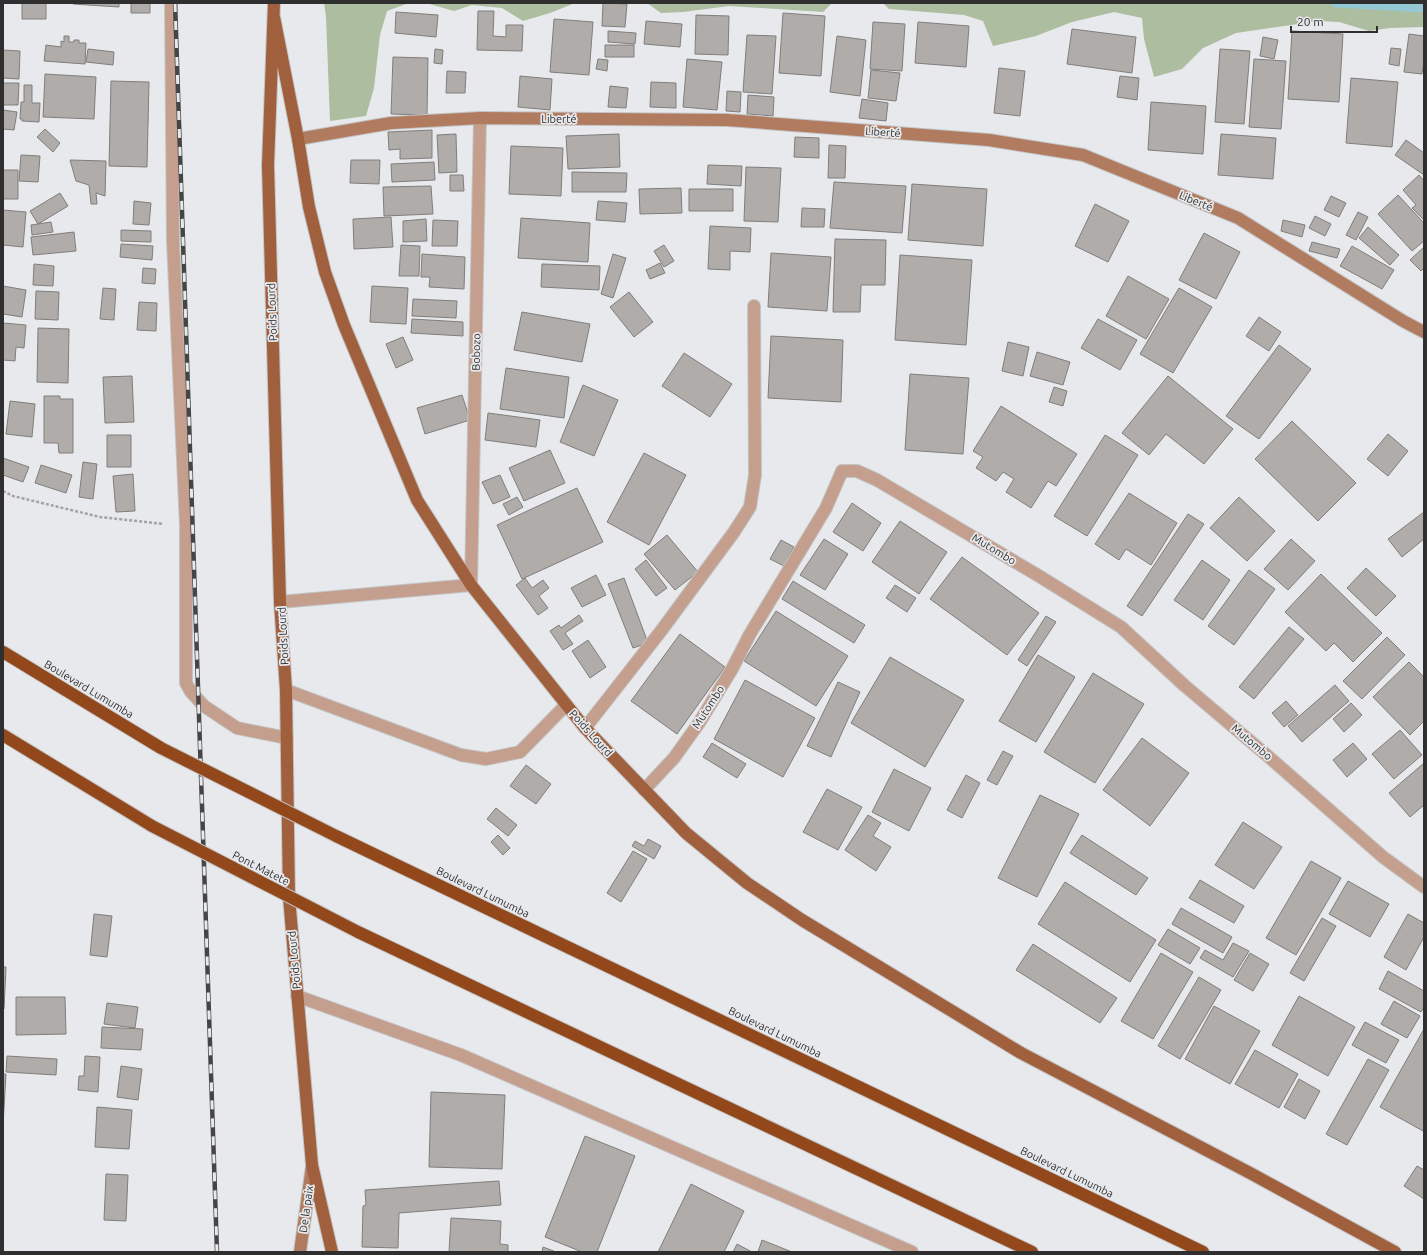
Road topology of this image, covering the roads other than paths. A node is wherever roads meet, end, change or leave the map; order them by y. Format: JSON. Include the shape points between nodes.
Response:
{"nodes":[{"id":1,"x":171,"y":3,"type":"edge"},
{"id":2,"x":274,"y":3,"type":"edge"},
{"id":3,"x":274,"y":17,"type":"junction"},
{"id":4,"x":480,"y":118,"type":"junction"},
{"id":5,"x":298,"y":139,"type":"junction"},
{"id":6,"x":754,"y":306,"type":"dead end"},
{"id":7,"x":1424,"y":332,"type":"edge"},
{"id":8,"x":472,"y":585,"type":"junction"},
{"id":9,"x":280,"y":602,"type":"junction"},
{"id":10,"x":3,"y":652,"type":"edge"},
{"id":11,"x":286,"y":690,"type":"junction"},
{"id":12,"x":566,"y":705,"type":"junction"},
{"id":13,"x":585,"y":728,"type":"junction"},
{"id":14,"x":3,"y":735,"type":"edge"},
{"id":15,"x":287,"y":738,"type":"junction"},
{"id":16,"x":644,"y":790,"type":"junction"},
{"id":17,"x":1424,"y":887,"type":"edge"},
{"id":18,"x":297,"y":996,"type":"junction"},
{"id":19,"x":312,"y":1165,"type":"junction"},
{"id":20,"x":300,"y":1252,"type":"edge"},
{"id":21,"x":332,"y":1252,"type":"edge"},
{"id":22,"x":912,"y":1252,"type":"edge"},
{"id":23,"x":1032,"y":1252,"type":"edge"},
{"id":24,"x":1203,"y":1252,"type":"edge"},
{"id":25,"x":1395,"y":1252,"type":"edge"}],
"edges":[{"from":1,"to":15,"type":"street","via":[[173,241],[186,526],[186,683],[204,706],[237,728]]},
{"from":2,"to":3,"type":"main road","name":"Poids Lourd"},
{"from":3,"to":5,"type":"main road","name":"Poids Lourd"},
{"from":3,"to":9,"type":"main road","name":"Poids Lourd","via":[[268,165]]},
{"from":4,"to":5,"type":"street","name":"Liberté","via":[[391,123]]},
{"from":4,"to":7,"type":"street","name":"Liberté","via":[[727,120],[989,140],[1083,155],[1238,218]]},
{"from":4,"to":8,"type":"street","name":"Bobozo"},
{"from":5,"to":8,"type":"main road","name":"Poids Lourd","via":[[309,206],[324,272],[344,325],[417,500]]},
{"from":6,"to":13,"type":"street","via":[[755,475],[750,507],[661,631]]},
{"from":8,"to":9,"type":"street"},
{"from":8,"to":12,"type":"main road","name":"Poids Lourd"},
{"from":9,"to":11,"type":"main road","name":"Poids Lourd"},
{"from":10,"to":24,"type":"highway","name":"Boulevard Lumumba","bridge":true,"via":[[161,748],[336,836]]},
{"from":11,"to":12,"type":"street","via":[[461,754],[486,759],[520,752]]},
{"from":11,"to":15,"type":"main road","name":"Poids Lourd"},
{"from":12,"to":13,"type":"main road","name":"Poids Lourd"},
{"from":13,"to":16,"type":"main road","name":"Poids Lourd"},
{"from":14,"to":23,"type":"highway","name":"Pont Matete","bridge":true,"via":[[152,826],[358,932]]},
{"from":15,"to":18,"type":"main road","name":"Poids Lourd","via":[[289,897]]},
{"from":16,"to":17,"type":"street","name":"Mutombo","via":[[674,758],[699,723],[826,508],[842,471],[857,472],[877,480],[1121,627],[1185,686],[1383,857]]},
{"from":16,"to":25,"type":"main road","name":"Poids Lourd","via":[[686,833],[747,883],[802,920],[1021,1053]]},
{"from":18,"to":19,"type":"main road","name":"Poids Lourd"},
{"from":18,"to":22,"type":"street","via":[[461,1055]]},
{"from":19,"to":20,"type":"street","name":"De la paix"},
{"from":19,"to":21,"type":"main road","name":"Poids Lourd"}]}
